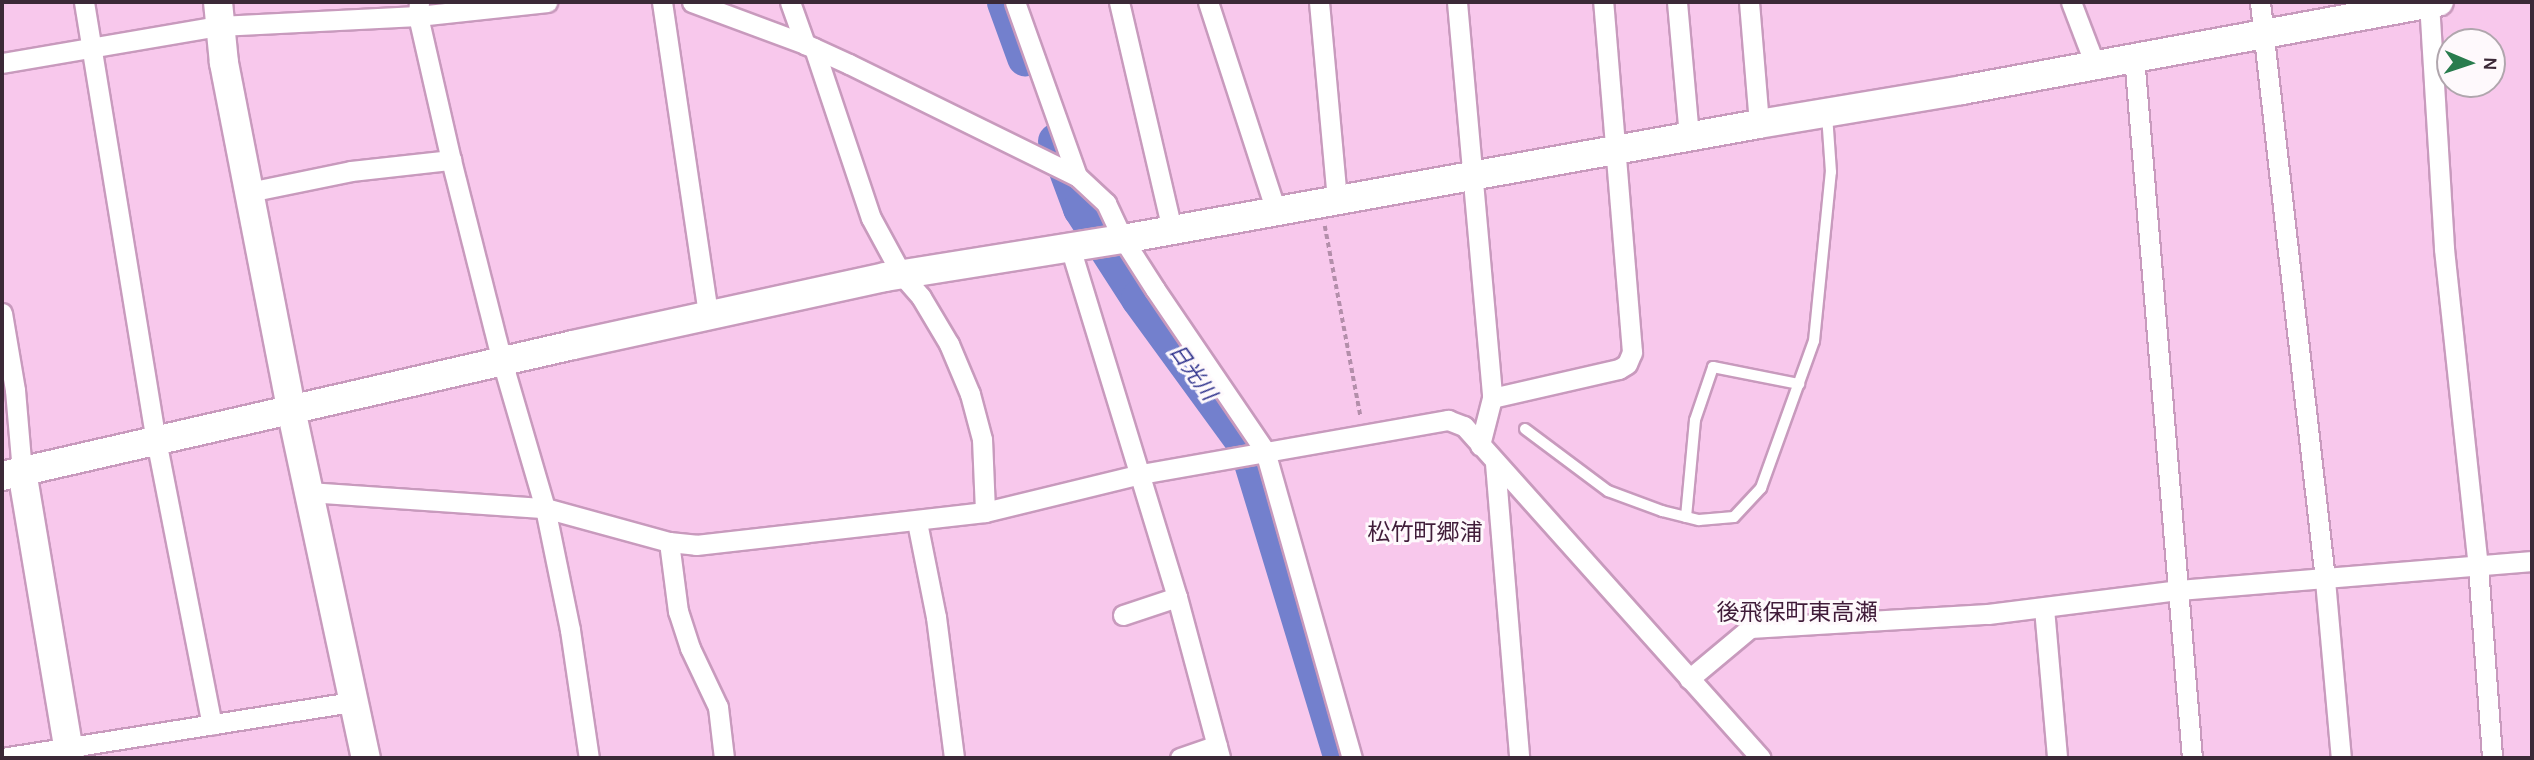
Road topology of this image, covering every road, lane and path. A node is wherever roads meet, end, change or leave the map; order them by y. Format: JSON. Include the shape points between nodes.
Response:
{"nodes":[{"id":1,"x":83,"y":2,"type":"edge"},
{"id":2,"x":547,"y":2,"type":"edge"},
{"id":3,"x":662,"y":2,"type":"edge"},
{"id":4,"x":692,"y":2,"type":"edge"},
{"id":5,"x":790,"y":2,"type":"edge"},
{"id":6,"x":1015,"y":2,"type":"edge"},
{"id":7,"x":1118,"y":2,"type":"edge"},
{"id":8,"x":1208,"y":2,"type":"edge"},
{"id":9,"x":1319,"y":2,"type":"edge"},
{"id":10,"x":1457,"y":2,"type":"edge"},
{"id":11,"x":1603,"y":2,"type":"edge"},
{"id":12,"x":1676,"y":2,"type":"edge"},
{"id":13,"x":1749,"y":2,"type":"edge"},
{"id":14,"x":2071,"y":2,"type":"edge"},
{"id":15,"x":2260,"y":2,"type":"edge"},
{"id":16,"x":2432,"y":2,"type":"edge"},
{"id":17,"x":419,"y":9,"type":"edge"},
{"id":18,"x":218,"y":14,"type":"edge"},
{"id":19,"x":2263,"y":36,"type":"junction"},
{"id":20,"x":810,"y":46,"type":"junction"},
{"id":21,"x":91,"y":49,"type":"junction"},
{"id":22,"x":2134,"y":57,"type":"junction"},
{"id":23,"x":2,"y":63,"type":"edge"},
{"id":24,"x":2095,"y":65,"type":"junction"},
{"id":25,"x":1827,"y":114,"type":"junction"},
{"id":26,"x":1759,"y":124,"type":"junction"},
{"id":27,"x":1689,"y":136,"type":"junction"},
{"id":28,"x":1616,"y":149,"type":"junction"},
{"id":29,"x":451,"y":160,"type":"junction"},
{"id":30,"x":1071,"y":174,"type":"junction"},
{"id":31,"x":1471,"y":176,"type":"junction"},
{"id":32,"x":249,"y":192,"type":"junction"},
{"id":33,"x":1329,"y":202,"type":"junction"},
{"id":34,"x":1276,"y":211,"type":"junction"},
{"id":35,"x":1172,"y":230,"type":"junction"},
{"id":36,"x":1111,"y":241,"type":"junction"},
{"id":37,"x":1070,"y":247,"type":"junction"},
{"id":38,"x":902,"y":275,"type":"junction"},
{"id":39,"x":2,"y":313,"type":"edge"},
{"id":40,"x":708,"y":315,"type":"junction"},
{"id":41,"x":502,"y":361,"type":"junction"},
{"id":42,"x":1800,"y":384,"type":"junction"},
{"id":43,"x":1492,"y":398,"type":"junction"},
{"id":44,"x":291,"y":408,"type":"junction"},
{"id":45,"x":1525,"y":429,"type":"dead end"},
{"id":46,"x":1363,"y":434,"type":"junction"},
{"id":47,"x":156,"y":440,"type":"junction"},
{"id":48,"x":1480,"y":445,"type":"junction"},
{"id":49,"x":1256,"y":453,"type":"junction"},
{"id":50,"x":1495,"y":463,"type":"junction"},
{"id":51,"x":12,"y":473,"type":"edge"},
{"id":52,"x":1141,"y":474,"type":"junction"},
{"id":53,"x":308,"y":492,"type":"junction"},
{"id":54,"x":545,"y":508,"type":"junction"},
{"id":55,"x":985,"y":512,"type":"junction"},
{"id":56,"x":1686,"y":517,"type":"junction"},
{"id":57,"x":917,"y":522,"type":"junction"},
{"id":58,"x":669,"y":542,"type":"junction"},
{"id":59,"x":2532,"y":561,"type":"edge"},
{"id":60,"x":2478,"y":566,"type":"junction"},
{"id":61,"x":2325,"y":580,"type":"junction"},
{"id":62,"x":2179,"y":590,"type":"junction"},
{"id":63,"x":1177,"y":597,"type":"junction"},
{"id":64,"x":2044,"y":608,"type":"junction"},
{"id":65,"x":1123,"y":615,"type":"dead end"},
{"id":66,"x":1689,"y":679,"type":"junction"},
{"id":67,"x":353,"y":702,"type":"junction"},
{"id":68,"x":212,"y":725,"type":"junction"},
{"id":69,"x":1219,"y":752,"type":"edge"},
{"id":70,"x":69,"y":753,"type":"edge"},
{"id":71,"x":2,"y":758,"type":"edge"},
{"id":72,"x":366,"y":758,"type":"edge"},
{"id":73,"x":589,"y":758,"type":"edge"},
{"id":74,"x":724,"y":758,"type":"edge"},
{"id":75,"x":954,"y":758,"type":"edge"},
{"id":76,"x":1180,"y":758,"type":"edge"},
{"id":77,"x":1352,"y":758,"type":"edge"},
{"id":78,"x":1520,"y":758,"type":"edge"},
{"id":79,"x":1761,"y":758,"type":"edge"},
{"id":80,"x":2057,"y":758,"type":"edge"},
{"id":81,"x":2192,"y":758,"type":"edge"},
{"id":82,"x":2341,"y":758,"type":"edge"},
{"id":83,"x":2492,"y":758,"type":"edge"}],
"edges":[{"from":1,"to":21,"type":"street"},
{"from":2,"to":17,"type":"street"},
{"from":3,"to":40,"type":"street"},
{"from":4,"to":20,"type":"street"},
{"from":5,"to":20,"type":"street"},
{"from":6,"to":30,"type":"street"},
{"from":7,"to":35,"type":"street"},
{"from":8,"to":34,"type":"street"},
{"from":9,"to":33,"type":"street"},
{"from":10,"to":31,"type":"street"},
{"from":11,"to":28,"type":"street"},
{"from":12,"to":27,"type":"street"},
{"from":13,"to":26,"type":"street"},
{"from":14,"to":24,"type":"street"},
{"from":15,"to":19,"type":"street"},
{"from":16,"to":19,"type":"street"},
{"from":16,"to":60,"type":"street","via":[[2444,249]]},
{"from":17,"to":18,"type":"street"},
{"from":17,"to":29,"type":"street"},
{"from":18,"to":21,"type":"street"},
{"from":18,"to":32,"type":"street"},
{"from":19,"to":22,"type":"street"},
{"from":19,"to":61,"type":"street"},
{"from":20,"to":30,"type":"street"},
{"from":20,"to":38,"type":"street","via":[[871,218]]},
{"from":21,"to":23,"type":"street"},
{"from":21,"to":47,"type":"street"},
{"from":22,"to":24,"type":"street"},
{"from":22,"to":62,"type":"street"},
{"from":24,"to":25,"type":"street"},
{"from":25,"to":26,"type":"street"},
{"from":25,"to":42,"type":"lane","via":[[1831,172],[1825,253],[1814,341]]},
{"from":26,"to":27,"type":"street"},
{"from":27,"to":28,"type":"street"},
{"from":28,"to":31,"type":"street"},
{"from":28,"to":43,"type":"street","via":[[1632,352],[1627,364]]},
{"from":29,"to":32,"type":"street","via":[[351,171]]},
{"from":29,"to":41,"type":"street"},
{"from":30,"to":36,"type":"street","via":[[1106,202]]},
{"from":31,"to":33,"type":"street"},
{"from":31,"to":43,"type":"street"},
{"from":32,"to":44,"type":"street"},
{"from":33,"to":34,"type":"street"},
{"from":33,"to":46,"type":"path"},
{"from":34,"to":35,"type":"street"},
{"from":35,"to":36,"type":"street"},
{"from":36,"to":37,"type":"street"},
{"from":36,"to":49,"type":"street"},
{"from":37,"to":38,"type":"street"},
{"from":37,"to":52,"type":"street"},
{"from":38,"to":40,"type":"street"},
{"from":38,"to":55,"type":"street","via":[[949,344],[970,394],[982,439]]},
{"from":39,"to":51,"type":"street","via":[[23,456]]},
{"from":40,"to":41,"type":"street"},
{"from":41,"to":44,"type":"street"},
{"from":41,"to":54,"type":"street"},
{"from":42,"to":56,"type":"lane","via":[[1761,488],[1734,517]]},
{"from":42,"to":56,"type":"lane","via":[[1713,367],[1695,420]]},
{"from":43,"to":48,"type":"street"},
{"from":44,"to":47,"type":"street"},
{"from":44,"to":53,"type":"street"},
{"from":45,"to":56,"type":"lane","via":[[1608,491]]},
{"from":46,"to":48,"type":"street","via":[[1448,420],[1464,426]]},
{"from":46,"to":49,"type":"street"},
{"from":47,"to":51,"type":"street"},
{"from":47,"to":68,"type":"street"},
{"from":48,"to":50,"type":"street"},
{"from":49,"to":52,"type":"street"},
{"from":49,"to":77,"type":"street"},
{"from":50,"to":66,"type":"street"},
{"from":50,"to":78,"type":"street"},
{"from":51,"to":70,"type":"street"},
{"from":52,"to":55,"type":"street"},
{"from":52,"to":63,"type":"street"},
{"from":53,"to":54,"type":"street"},
{"from":53,"to":67,"type":"street"},
{"from":54,"to":58,"type":"street"},
{"from":54,"to":73,"type":"street"},
{"from":55,"to":57,"type":"street"},
{"from":57,"to":58,"type":"street","via":[[696,545]]},
{"from":57,"to":75,"type":"street","via":[[936,617]]},
{"from":58,"to":74,"type":"street","via":[[678,611],[718,707]]},
{"from":59,"to":60,"type":"street"},
{"from":60,"to":61,"type":"street"},
{"from":60,"to":83,"type":"street"},
{"from":61,"to":62,"type":"street"},
{"from":61,"to":82,"type":"street"},
{"from":62,"to":64,"type":"street"},
{"from":62,"to":81,"type":"street"},
{"from":63,"to":65,"type":"street"},
{"from":63,"to":69,"type":"street"},
{"from":64,"to":66,"type":"street","via":[[1750,628]]},
{"from":64,"to":80,"type":"street"},
{"from":66,"to":79,"type":"street"},
{"from":67,"to":68,"type":"street"},
{"from":67,"to":72,"type":"street"},
{"from":68,"to":70,"type":"street"},
{"from":69,"to":76,"type":"street"},
{"from":70,"to":71,"type":"street"}]}
